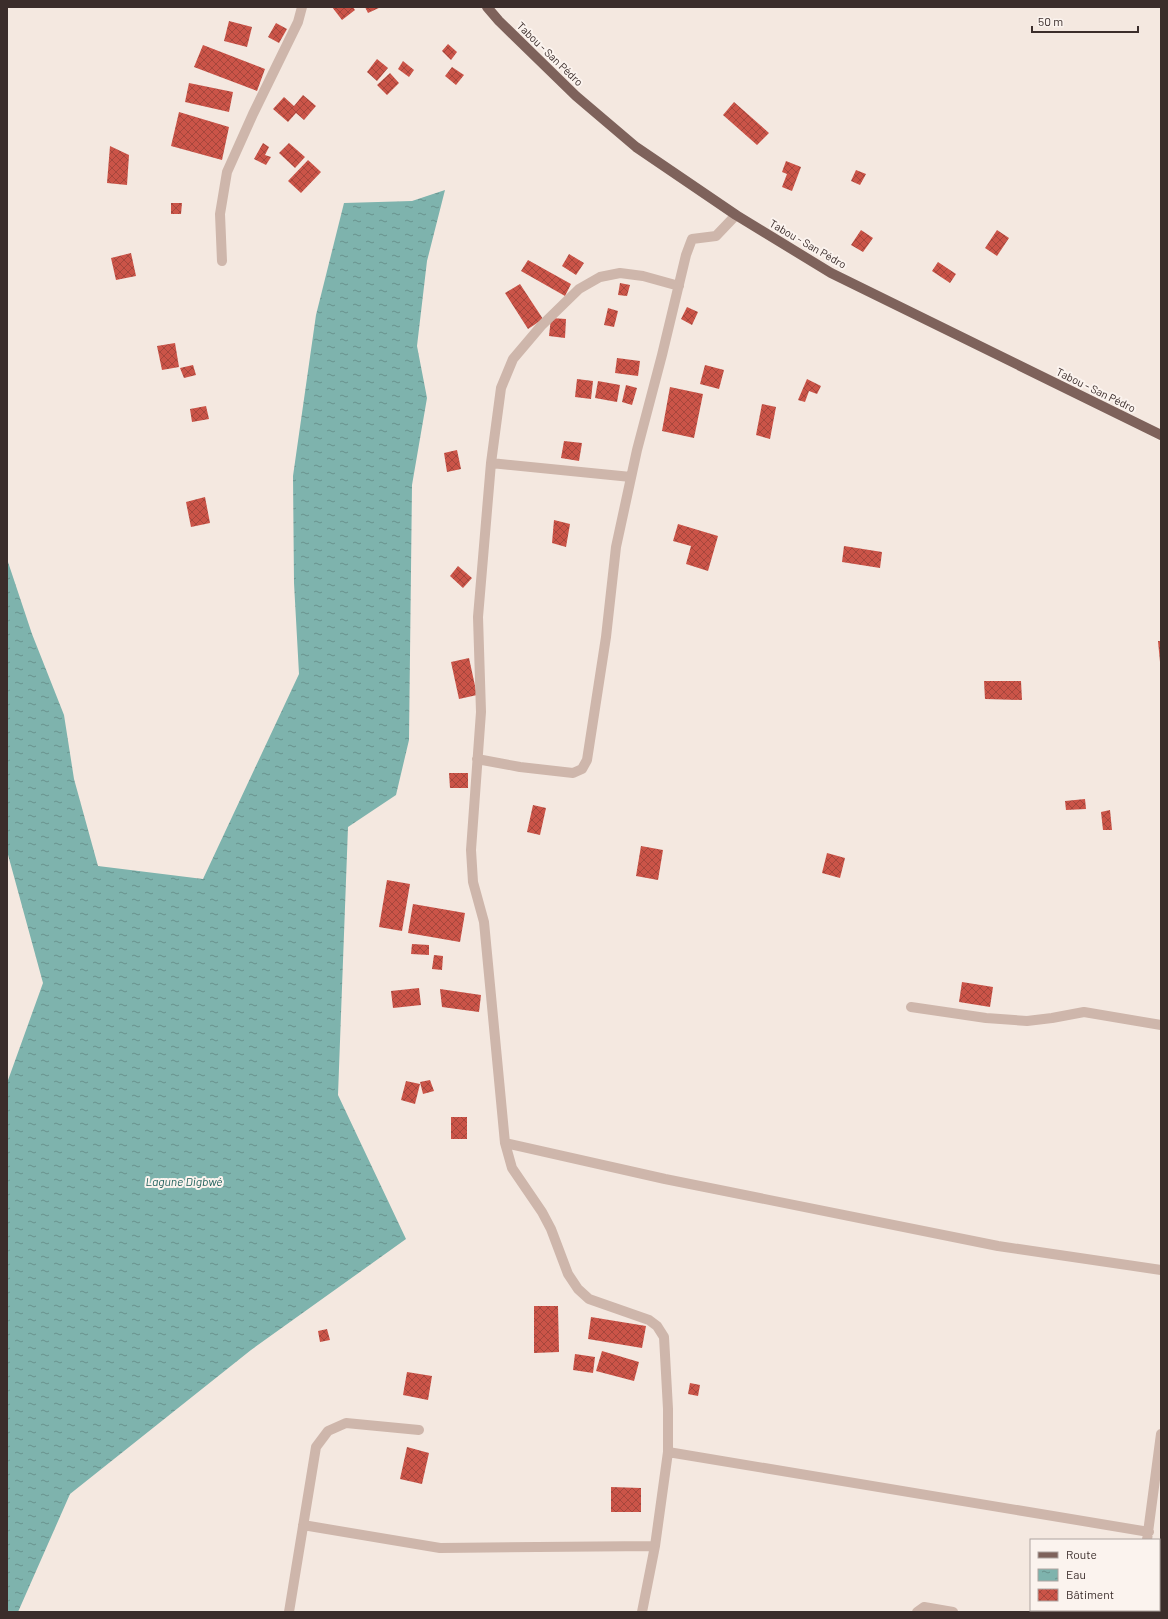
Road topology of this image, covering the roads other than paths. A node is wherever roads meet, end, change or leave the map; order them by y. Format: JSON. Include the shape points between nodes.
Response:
{"nodes":[{"id":1,"x":302,"y":7,"type":"edge"},
{"id":2,"x":487,"y":7,"type":"edge"},
{"id":3,"x":736,"y":215,"type":"junction"},
{"id":4,"x":222,"y":261,"type":"dead end"},
{"id":5,"x":679,"y":286,"type":"junction"},
{"id":6,"x":1161,"y":435,"type":"edge"},
{"id":7,"x":491,"y":463,"type":"junction"},
{"id":8,"x":631,"y":477,"type":"junction"},
{"id":9,"x":477,"y":759,"type":"junction"},
{"id":10,"x":911,"y":1006,"type":"dead end"},
{"id":11,"x":1161,"y":1025,"type":"edge"},
{"id":12,"x":505,"y":1143,"type":"junction"},
{"id":13,"x":1161,"y":1270,"type":"edge"},
{"id":14,"x":419,"y":1430,"type":"dead end"},
{"id":15,"x":1161,"y":1434,"type":"edge"},
{"id":16,"x":668,"y":1452,"type":"junction"},
{"id":17,"x":303,"y":1525,"type":"junction"},
{"id":18,"x":1148,"y":1536,"type":"edge"},
{"id":19,"x":656,"y":1546,"type":"junction"},
{"id":20,"x":289,"y":1612,"type":"edge"},
{"id":21,"x":642,"y":1612,"type":"edge"},
{"id":22,"x":917,"y":1612,"type":"edge"},
{"id":23,"x":953,"y":1612,"type":"edge"}],
"edges":[{"from":1,"to":4,"type":"street","via":[[298,22],[226,172],[220,214]]},
{"from":2,"to":3,"type":"main road","name":"Tabou - San Pédro","via":[[576,96],[630,142]]},
{"from":3,"to":5,"type":"street","via":[[716,236],[692,239]]},
{"from":3,"to":6,"type":"main road","name":"Tabou - San Pédro","via":[[831,273]]},
{"from":5,"to":7,"type":"street","via":[[643,276],[620,273],[600,277],[580,289],[541,326],[513,359],[501,388]]},
{"from":5,"to":8,"type":"street"},
{"from":7,"to":8,"type":"street"},
{"from":7,"to":9,"type":"street","via":[[478,617],[481,712]]},
{"from":8,"to":9,"type":"street","via":[[616,547],[606,637],[587,760],[582,769],[573,773]]},
{"from":9,"to":12,"type":"street","via":[[470,850],[473,882],[484,922]]},
{"from":10,"to":11,"type":"street","via":[[986,1018],[1027,1021],[1084,1012]]},
{"from":12,"to":13,"type":"street","via":[[665,1179],[998,1246]]},
{"from":12,"to":16,"type":"street","via":[[512,1168],[542,1212],[568,1274],[578,1289],[589,1299],[649,1320],[657,1326],[664,1337]]},
{"from":14,"to":17,"type":"street","via":[[346,1423],[328,1431],[316,1447]]},
{"from":15,"to":18,"type":"street"},
{"from":16,"to":18,"type":"street"},
{"from":16,"to":19,"type":"street"},
{"from":17,"to":19,"type":"street","via":[[440,1548]]},
{"from":17,"to":20,"type":"street"},
{"from":19,"to":21,"type":"street"},
{"from":22,"to":23,"type":"street","via":[[924,1607]]}]}
